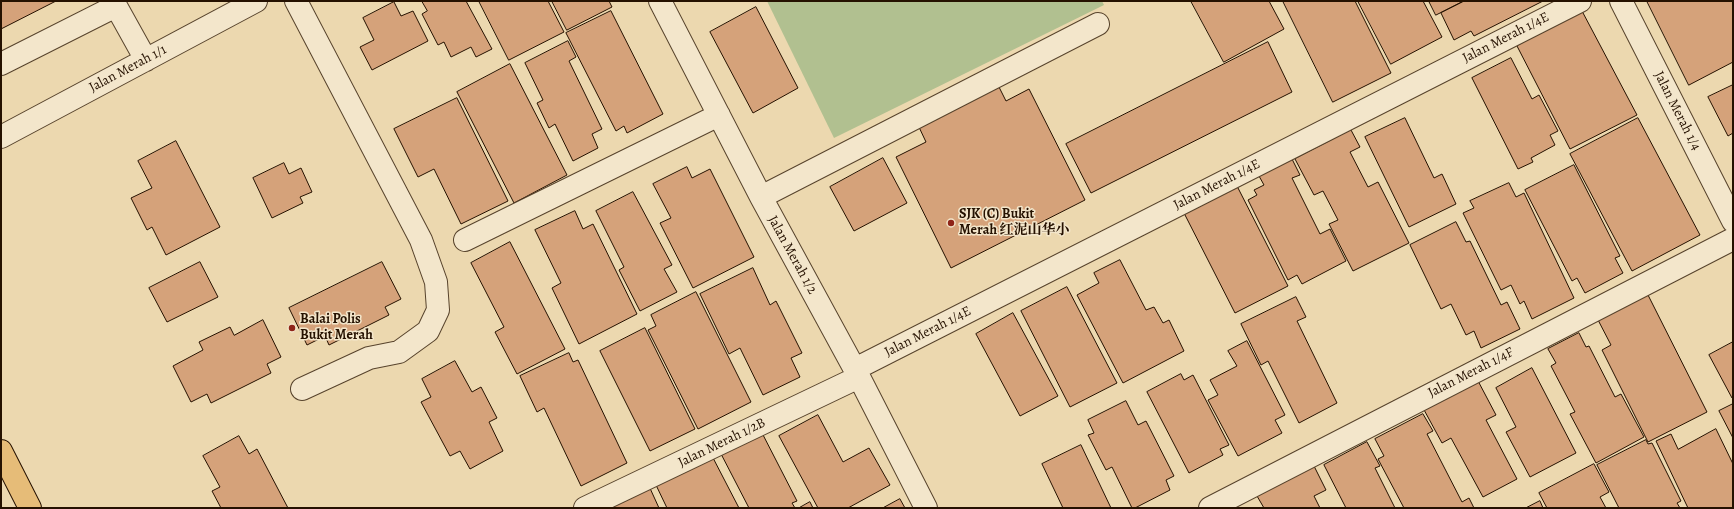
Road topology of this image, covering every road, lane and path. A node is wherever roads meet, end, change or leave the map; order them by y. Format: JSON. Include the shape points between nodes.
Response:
{"nodes":[{"id":1,"x":256,"y":1,"type":"edge"},
{"id":2,"x":296,"y":1,"type":"edge"},
{"id":3,"x":660,"y":1,"type":"edge"},
{"id":4,"x":1580,"y":1,"type":"edge"},
{"id":5,"x":1621,"y":1,"type":"edge"},
{"id":6,"x":117,"y":4,"type":"edge"},
{"id":7,"x":1098,"y":24,"type":"dead end"},
{"id":8,"x":146,"y":60,"type":"junction"},
{"id":9,"x":1,"y":64,"type":"edge"},
{"id":10,"x":719,"y":115,"type":"junction"},
{"id":11,"x":1,"y":137,"type":"edge"},
{"id":12,"x":761,"y":197,"type":"junction"},
{"id":13,"x":1733,"y":221,"type":"edge"},
{"id":14,"x":1733,"y":239,"type":"edge"},
{"id":15,"x":465,"y":240,"type":"dead end"},
{"id":16,"x":857,"y":373,"type":"junction"},
{"id":17,"x":302,"y":389,"type":"dead end"},
{"id":18,"x":1,"y":451,"type":"edge"},
{"id":19,"x":30,"y":508,"type":"edge"},
{"id":20,"x":585,"y":508,"type":"edge"},
{"id":21,"x":926,"y":508,"type":"edge"},
{"id":22,"x":1210,"y":508,"type":"edge"}],
"edges":[{"from":1,"to":8,"type":"street","name":"Jalan Merah 1/1"},
{"from":2,"to":17,"type":"street","via":[[421,240],[436,282],[438,310],[428,331],[399,352],[369,358]]},
{"from":3,"to":10,"type":"street","name":"Jalan Merah 1/2"},
{"from":4,"to":16,"type":"street","name":"Jalan Merah 1/4E"},
{"from":5,"to":13,"type":"street","name":"Jalan Merah 1/4"},
{"from":6,"to":8,"type":"street"},
{"from":6,"to":9,"type":"street"},
{"from":7,"to":12,"type":"street"},
{"from":8,"to":11,"type":"street","name":"Jalan Merah 1/1"},
{"from":10,"to":12,"type":"street","name":"Jalan Merah 1/2"},
{"from":10,"to":15,"type":"street"},
{"from":12,"to":16,"type":"street","name":"Jalan Merah 1/2"},
{"from":14,"to":22,"type":"street","name":"Jalan Merah 1/4F"},
{"from":16,"to":20,"type":"street","name":"Jalan Merah 1/2B"},
{"from":16,"to":21,"type":"street","name":"Jalan Merah 1/2"},
{"from":18,"to":19,"type":"main road"}]}
